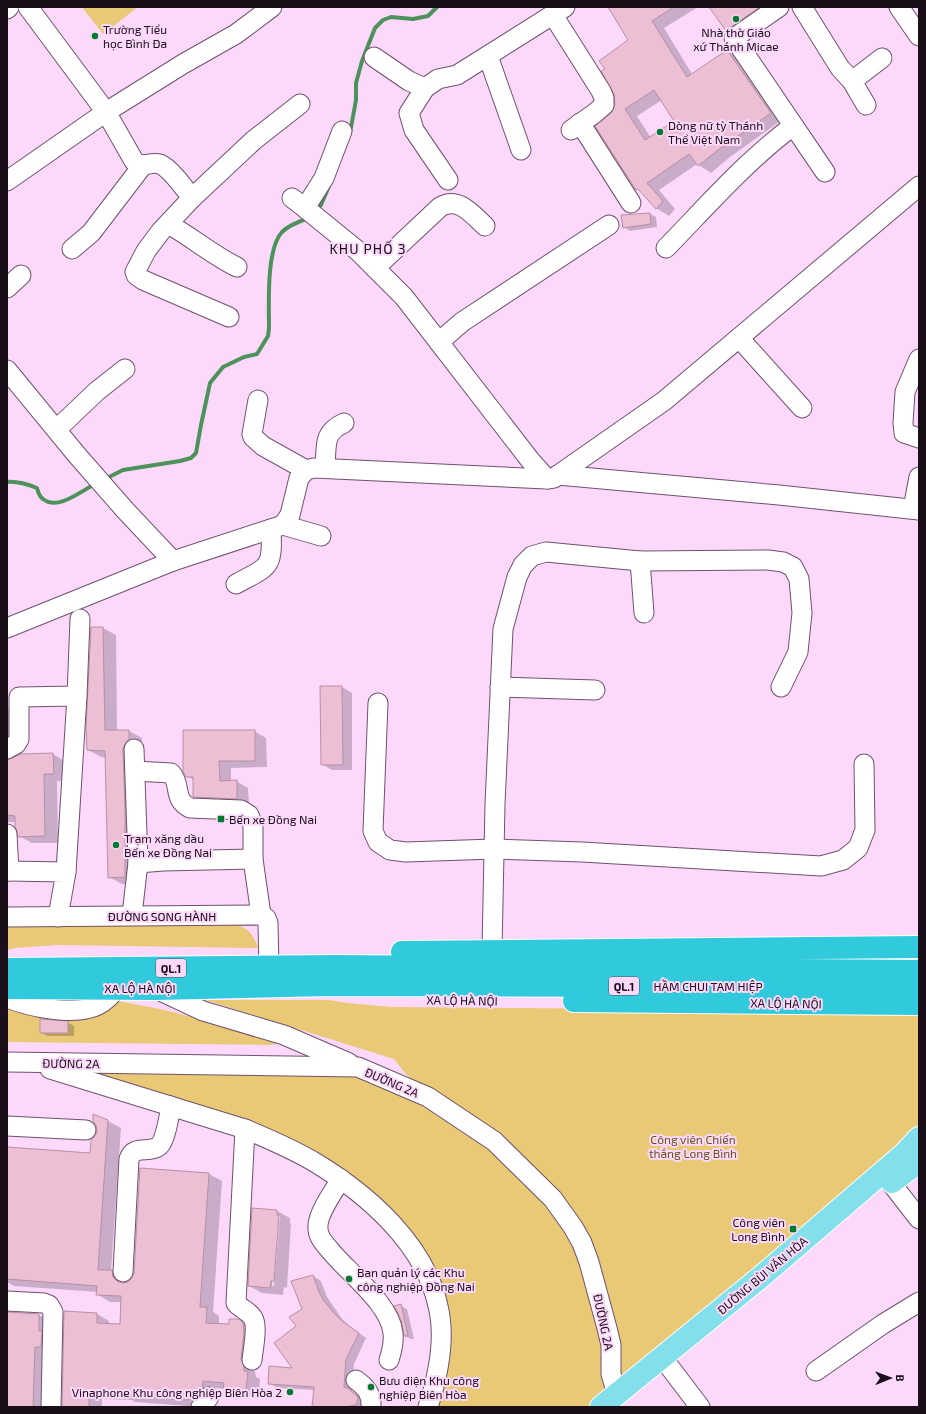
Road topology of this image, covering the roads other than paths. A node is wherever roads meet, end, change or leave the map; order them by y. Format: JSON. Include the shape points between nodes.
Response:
{"nodes":[{"id":1,"x":28,"y":7,"type":"edge"},
{"id":2,"x":272,"y":7,"type":"edge"},
{"id":3,"x":779,"y":7,"type":"edge"},
{"id":4,"x":802,"y":7,"type":"edge"},
{"id":5,"x":898,"y":7,"type":"edge"},
{"id":6,"x":559,"y":11,"type":"edge"},
{"id":7,"x":919,"y":36,"type":"edge"},
{"id":8,"x":488,"y":56,"type":"junction"},
{"id":9,"x":374,"y":57,"type":"dead end"},
{"id":10,"x":882,"y":58,"type":"dead end"},
{"id":11,"x":852,"y":81,"type":"junction"},
{"id":12,"x":425,"y":88,"type":"junction"},
{"id":13,"x":300,"y":104,"type":"dead end"},
{"id":14,"x":866,"y":105,"type":"dead end"},
{"id":15,"x":106,"y":112,"type":"junction"},
{"id":16,"x":793,"y":126,"type":"junction"},
{"id":17,"x":342,"y":131,"type":"dead end"},
{"id":18,"x":521,"y":150,"type":"dead end"},
{"id":19,"x":142,"y":166,"type":"junction"},
{"id":20,"x":825,"y":172,"type":"dead end"},
{"id":21,"x":448,"y":180,"type":"dead end"},
{"id":22,"x":7,"y":181,"type":"edge"},
{"id":23,"x":919,"y":186,"type":"edge"},
{"id":24,"x":192,"y":198,"type":"junction"},
{"id":25,"x":631,"y":203,"type":"dead end"},
{"id":26,"x":168,"y":224,"type":"junction"},
{"id":27,"x":609,"y":225,"type":"dead end"},
{"id":28,"x":485,"y":226,"type":"dead end"},
{"id":29,"x":666,"y":248,"type":"dead end"},
{"id":30,"x":72,"y":249,"type":"dead end"},
{"id":31,"x":237,"y":267,"type":"dead end"},
{"id":32,"x":375,"y":268,"type":"junction"},
{"id":33,"x":229,"y":317,"type":"dead end"},
{"id":34,"x":739,"y":338,"type":"junction"},
{"id":35,"x":439,"y":342,"type":"junction"},
{"id":36,"x":919,"y":359,"type":"edge"},
{"id":37,"x":125,"y":369,"type":"dead end"},
{"id":38,"x":7,"y":370,"type":"edge"},
{"id":39,"x":258,"y":400,"type":"dead end"},
{"id":40,"x":802,"y":408,"type":"dead end"},
{"id":41,"x":344,"y":423,"type":"dead end"},
{"id":42,"x":57,"y":429,"type":"junction"},
{"id":43,"x":919,"y":438,"type":"edge"},
{"id":44,"x":325,"y":468,"type":"junction"},
{"id":45,"x":306,"y":470,"type":"junction"},
{"id":46,"x":552,"y":477,"type":"junction"},
{"id":47,"x":919,"y":477,"type":"edge"},
{"id":48,"x":916,"y":510,"type":"edge"},
{"id":49,"x":280,"y":525,"type":"junction"},
{"id":50,"x":322,"y":536,"type":"dead end"},
{"id":51,"x":173,"y":561,"type":"junction"},
{"id":52,"x":640,"y":561,"type":"junction"},
{"id":53,"x":236,"y":584,"type":"dead end"},
{"id":54,"x":644,"y":613,"type":"dead end"},
{"id":55,"x":80,"y":619,"type":"dead end"},
{"id":56,"x":7,"y":628,"type":"edge"},
{"id":57,"x":500,"y":687,"type":"junction"},
{"id":58,"x":781,"y":687,"type":"dead end"},
{"id":59,"x":595,"y":690,"type":"dead end"},
{"id":60,"x":77,"y":696,"type":"junction"},
{"id":61,"x":13,"y":697,"type":"edge"},
{"id":62,"x":378,"y":703,"type":"dead end"},
{"id":63,"x":7,"y":749,"type":"edge"},
{"id":64,"x":134,"y":749,"type":"dead end"},
{"id":65,"x":864,"y":764,"type":"dead end"},
{"id":66,"x":135,"y":771,"type":"junction"},
{"id":67,"x":7,"y":834,"type":"edge"},
{"id":68,"x":494,"y":849,"type":"junction"},
{"id":69,"x":253,"y":859,"type":"junction"},
{"id":70,"x":138,"y":863,"type":"junction"},
{"id":71,"x":8,"y":871,"type":"edge"},
{"id":72,"x":66,"y":872,"type":"junction"},
{"id":73,"x":132,"y":915,"type":"junction"},
{"id":74,"x":261,"y":915,"type":"junction"},
{"id":75,"x":58,"y":917,"type":"junction"},
{"id":76,"x":7,"y":918,"type":"edge"},
{"id":77,"x":919,"y":934,"type":"edge"},
{"id":78,"x":895,"y":947,"type":"junction"},
{"id":79,"x":919,"y":947,"type":"edge"},
{"id":80,"x":492,"y":951,"type":"junction"},
{"id":81,"x":7,"y":968,"type":"edge"},
{"id":82,"x":269,"y":968,"type":"junction"},
{"id":83,"x":919,"y":971,"type":"edge"},
{"id":84,"x":332,"y":976,"type":"junction"},
{"id":85,"x":7,"y":988,"type":"edge"},
{"id":86,"x":117,"y":988,"type":"junction"},
{"id":87,"x":155,"y":989,"type":"junction"},
{"id":88,"x":7,"y":998,"type":"edge"},
{"id":89,"x":918,"y":1000,"type":"edge"},
{"id":90,"x":7,"y":1062,"type":"edge"},
{"id":91,"x":29,"y":1063,"type":"junction"},
{"id":92,"x":358,"y":1067,"type":"junction"},
{"id":93,"x":171,"y":1106,"type":"junction"},
{"id":94,"x":7,"y":1126,"type":"edge"},
{"id":95,"x":245,"y":1129,"type":"junction"},
{"id":96,"x":86,"y":1130,"type":"dead end"},
{"id":97,"x":919,"y":1138,"type":"edge"},
{"id":98,"x":919,"y":1162,"type":"edge"},
{"id":99,"x":887,"y":1178,"type":"junction"},
{"id":100,"x":341,"y":1179,"type":"junction"},
{"id":101,"x":919,"y":1219,"type":"edge"},
{"id":102,"x":123,"y":1272,"type":"dead end"},
{"id":103,"x":7,"y":1301,"type":"edge"},
{"id":104,"x":919,"y":1302,"type":"edge"},
{"id":105,"x":252,"y":1360,"type":"dead end"},
{"id":106,"x":389,"y":1360,"type":"dead end"},
{"id":107,"x":665,"y":1361,"type":"junction"},
{"id":108,"x":816,"y":1371,"type":"dead end"},
{"id":109,"x":356,"y":1380,"type":"dead end"},
{"id":110,"x":616,"y":1399,"type":"edge"},
{"id":111,"x":51,"y":1407,"type":"edge"},
{"id":112,"x":371,"y":1407,"type":"edge"},
{"id":113,"x":428,"y":1407,"type":"edge"},
{"id":114,"x":700,"y":1407,"type":"edge"}],
"edges":[{"from":1,"to":15,"type":"street"},
{"from":2,"to":15,"type":"street","via":[[236,34]]},
{"from":3,"to":16,"type":"street","via":[[734,38]]},
{"from":4,"to":11,"type":"street","via":[[840,68]]},
{"from":5,"to":7,"type":"street"},
{"from":6,"to":8,"type":"street"},
{"from":6,"to":25,"type":"street","via":[[604,98],[604,105],[575,127]]},
{"from":8,"to":12,"type":"street","via":[[457,75],[438,79]]},
{"from":8,"to":18,"type":"street"},
{"from":9,"to":12,"type":"street","via":[[409,81]]},
{"from":10,"to":11,"type":"street"},
{"from":11,"to":14,"type":"street"},
{"from":12,"to":21,"type":"street","via":[[409,113],[414,130]]},
{"from":13,"to":24,"type":"street","via":[[254,140]]},
{"from":15,"to":19,"type":"street","via":[[134,161]]},
{"from":15,"to":22,"type":"street"},
{"from":16,"to":20,"type":"street"},
{"from":16,"to":29,"type":"street","via":[[755,157]]},
{"from":17,"to":32,"type":"street","via":[[324,178],[305,208]]},
{"from":19,"to":24,"type":"street","via":[[149,163],[162,164]]},
{"from":19,"to":30,"type":"street","via":[[91,233]]},
{"from":23,"to":34,"type":"street"},
{"from":24,"to":26,"type":"street"},
{"from":26,"to":31,"type":"street"},
{"from":26,"to":33,"type":"street","via":[[146,251],[135,272],[136,275]]},
{"from":27,"to":35,"type":"street","via":[[462,322]]},
{"from":28,"to":32,"type":"street","via":[[468,210],[452,203],[446,204]]},
{"from":32,"to":35,"type":"street","via":[[404,297]]},
{"from":34,"to":40,"type":"street"},
{"from":34,"to":46,"type":"street","via":[[664,401]]},
{"from":35,"to":46,"type":"street","via":[[530,460]]},
{"from":36,"to":43,"type":"street","via":[[905,392],[903,424],[904,433]]},
{"from":37,"to":42,"type":"street"},
{"from":38,"to":42,"type":"street"},
{"from":39,"to":45,"type":"street","via":[[253,437],[263,446]]},
{"from":41,"to":44,"type":"street","via":[[335,427],[329,434]]},
{"from":42,"to":51,"type":"street","via":[[125,510]]},
{"from":44,"to":45,"type":"street"},
{"from":44,"to":46,"type":"street"},
{"from":45,"to":49,"type":"street","via":[[299,478],[290,515]]},
{"from":46,"to":48,"type":"street","via":[[779,495]]},
{"from":47,"to":48,"type":"street"},
{"from":49,"to":50,"type":"street"},
{"from":49,"to":51,"type":"street"},
{"from":49,"to":53,"type":"street","via":[[270,560],[264,568]]},
{"from":51,"to":56,"type":"street"},
{"from":52,"to":54,"type":"street"},
{"from":52,"to":57,"type":"street","via":[[546,552],[532,556],[523,565],[517,577],[503,629]]},
{"from":52,"to":58,"type":"street","via":[[768,560],[783,562],[793,567],[799,579],[802,613],[798,652]]},
{"from":55,"to":60,"type":"street"},
{"from":57,"to":59,"type":"street"},
{"from":57,"to":68,"type":"street"},
{"from":60,"to":61,"type":"street"},
{"from":60,"to":72,"type":"street"},
{"from":61,"to":63,"type":"street","via":[[19,739]]},
{"from":62,"to":68,"type":"street","via":[[373,831],[378,842],[390,850],[406,852]]},
{"from":64,"to":66,"type":"street"},
{"from":65,"to":68,"type":"street","via":[[865,830],[858,848],[843,860],[821,866]]},
{"from":66,"to":69,"type":"street","via":[[171,773],[182,804],[190,808],[241,810],[249,815],[253,826]]},
{"from":66,"to":70,"type":"street"},
{"from":67,"to":71,"type":"street"},
{"from":68,"to":80,"type":"street"},
{"from":69,"to":70,"type":"street"},
{"from":69,"to":74,"type":"street"},
{"from":70,"to":73,"type":"street"},
{"from":71,"to":72,"type":"street"},
{"from":72,"to":75,"type":"street"},
{"from":73,"to":74,"type":"street","name":"ĐƯỜNG SONG HÀNH"},
{"from":73,"to":75,"type":"street","name":"ĐƯỜNG SONG HÀNH"},
{"from":74,"to":82,"type":"street","via":[[268,923]]},
{"from":75,"to":76,"type":"street","name":"ĐƯỜNG SONG HÀNH"},
{"from":77,"to":78,"type":"main road"},
{"from":78,"to":79,"type":"highway","name":"XA LỘ HÀ NỘI","number":"QL.1"},
{"from":78,"to":80,"type":"highway","name":"XA LỘ HÀ NỘI","number":"QL.1"},
{"from":80,"to":84,"type":"highway","name":"XA LỘ HÀ NỘI","number":"QL.1","via":[[372,953],[353,958]]},
{"from":81,"to":82,"type":"highway","name":"XA LỘ HÀ NỘI","number":"QL.1"},
{"from":82,"to":84,"type":"highway","name":"XA LỘ HÀ NỘI","number":"QL.1"},
{"from":83,"to":84,"type":"highway","name":"HẦM CHUI TAM HIỆP","number":"QL.1"},
{"from":84,"to":87,"type":"highway","name":"XA LỘ HÀ NỘI","number":"QL.1"},
{"from":84,"to":89,"type":"highway","name":"XA LỘ HÀ NỘI","number":"QL.1","via":[[349,996],[385,999]]},
{"from":85,"to":86,"type":"highway","name":"XA LỘ HÀ NỘI","number":"QL.1"},
{"from":86,"to":87,"type":"highway","name":"XA LỘ HÀ NỘI","number":"QL.1"},
{"from":86,"to":88,"type":"street","via":[[105,1001],[84,1009],[42,1009]]},
{"from":87,"to":92,"type":"street","via":[[203,1011],[284,1035]]},
{"from":90,"to":91,"type":"street","name":"ĐƯỜNG 2A"},
{"from":91,"to":92,"type":"street","name":"ĐƯỜNG 2A"},
{"from":91,"to":93,"type":"street"},
{"from":92,"to":110,"type":"street","name":"ĐƯỜNG 2A","via":[[428,1097],[494,1141],[553,1199],[573,1227],[589,1262],[610,1340]]},
{"from":93,"to":95,"type":"street"},
{"from":93,"to":102,"type":"street","via":[[164,1138],[158,1146],[136,1151],[129,1159]]},
{"from":94,"to":96,"type":"street"},
{"from":95,"to":100,"type":"street","via":[[295,1152]]},
{"from":95,"to":105,"type":"street","via":[[236,1303],[254,1319],[256,1326]]},
{"from":97,"to":99,"type":"main road","name":"ĐƯỜNG BÙI VĂN HÒA"},
{"from":98,"to":99,"type":"main road","name":"ĐƯỜNG BÙI VĂN HÒA"},
{"from":99,"to":101,"type":"street"},
{"from":99,"to":107,"type":"main road","name":"ĐƯỜNG BÙI VĂN HÒA","via":[[762,1276]]},
{"from":100,"to":106,"type":"street","via":[[322,1213],[318,1225],[319,1237],[378,1302],[389,1320],[393,1332],[393,1345]]},
{"from":100,"to":113,"type":"street","via":[[395,1226],[414,1251],[434,1290],[441,1325],[438,1369]]},
{"from":103,"to":111,"type":"street","via":[[44,1303],[49,1305],[53,1312]]},
{"from":104,"to":108,"type":"street"},
{"from":107,"to":110,"type":"main road","name":"ĐƯỜNG BÙI VĂN HÒA"},
{"from":107,"to":114,"type":"street"},
{"from":109,"to":112,"type":"street","via":[[365,1386],[370,1394]]}]}
